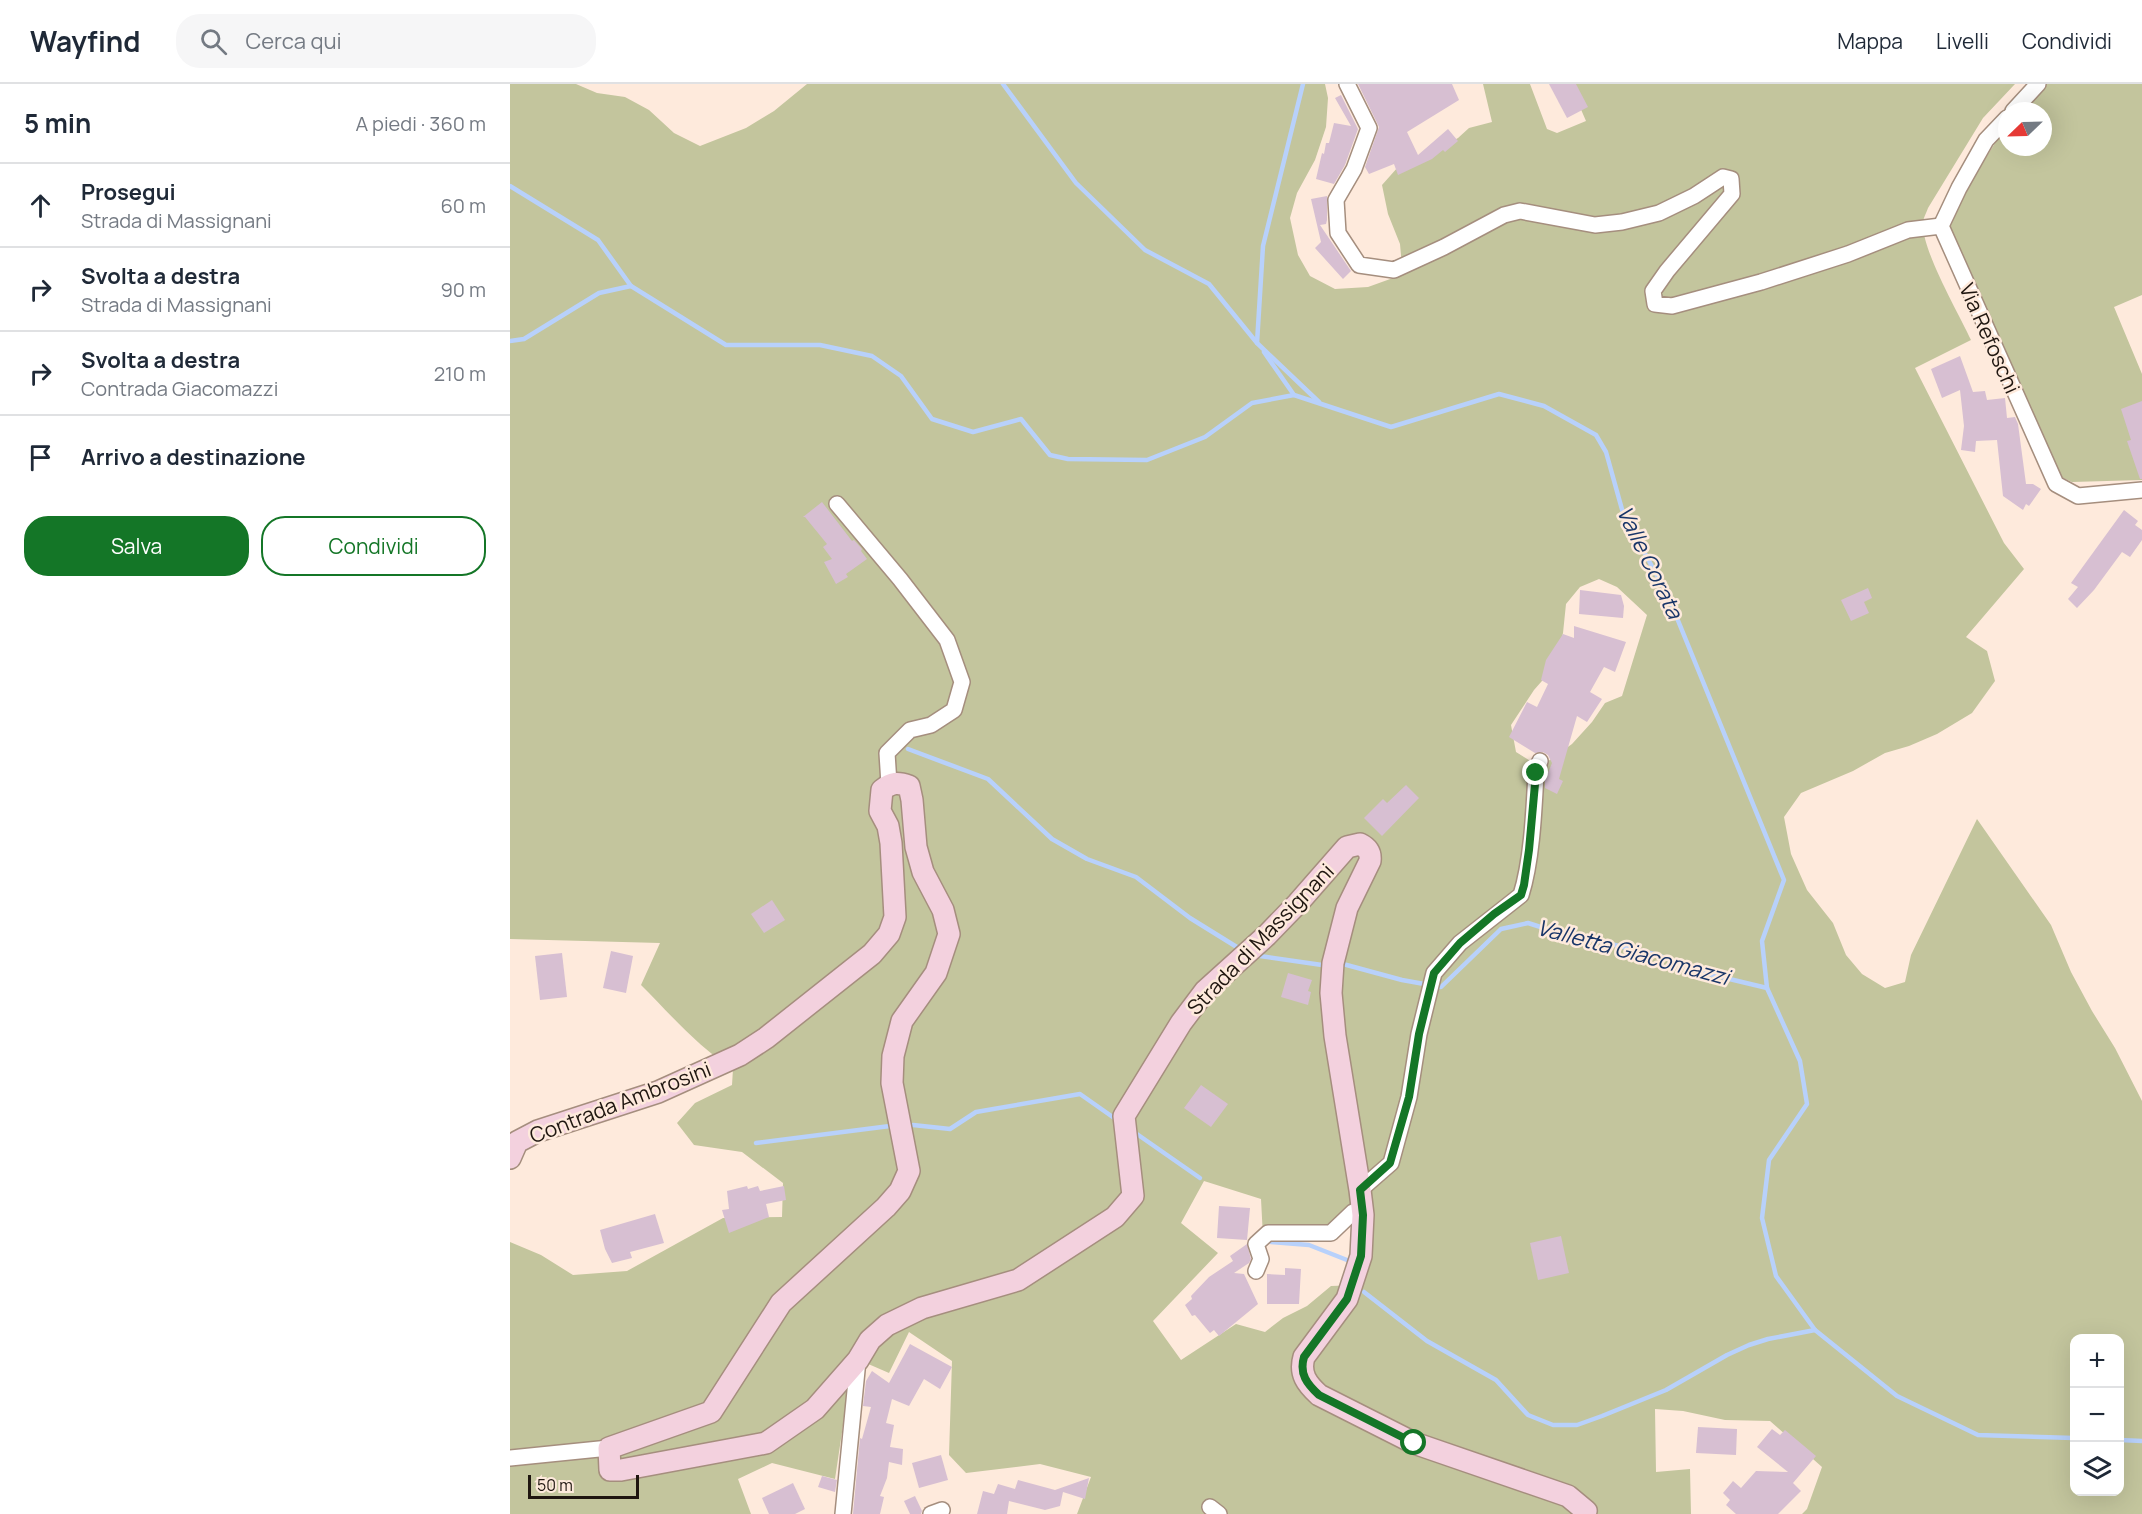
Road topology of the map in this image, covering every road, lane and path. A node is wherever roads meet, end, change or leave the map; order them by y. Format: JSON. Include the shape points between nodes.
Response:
{"nodes":[{"id":1,"x":1347,"y":84,"type":"edge"},
{"id":2,"x":2038,"y":84,"type":"edge"},
{"id":3,"x":2021,"y":102,"type":"edge"},
{"id":4,"x":1998,"y":127,"type":"edge"},
{"id":5,"x":1941,"y":226,"type":"junction"},
{"id":6,"x":2142,"y":490,"type":"edge"},
{"id":7,"x":837,"y":504,"type":"dead end"},
{"id":8,"x":1540,"y":761,"type":"dead end"},
{"id":9,"x":894,"y":783,"type":"junction"},
{"id":10,"x":510,"y":1158,"type":"edge"},
{"id":11,"x":1361,"y":1199,"type":"junction"},
{"id":12,"x":1256,"y":1271,"type":"dead end"},
{"id":13,"x":858,"y":1360,"type":"junction"},
{"id":14,"x":609,"y":1448,"type":"junction"},
{"id":15,"x":510,"y":1458,"type":"edge"},
{"id":16,"x":843,"y":1514,"type":"edge"},
{"id":17,"x":1585,"y":1514,"type":"edge"}],
"edges":[{"from":1,"to":5,"type":"street","via":[[1369,128],[1354,169],[1336,200],[1338,233],[1359,265],[1394,270],[1504,215],[1520,211],[1595,225],[1622,222],[1659,213],[1723,177],[1731,179],[1732,194],[1657,284],[1653,291],[1655,304],[1672,306],[1761,282],[1908,230]]},
{"from":2,"to":3,"type":"street"},
{"from":4,"to":5,"type":"street","via":[[1986,140]]},
{"from":5,"to":6,"type":"street","name":"Via Refoschi","via":[[2055,484],[2078,496]]},
{"from":7,"to":9,"type":"street","via":[[947,640],[962,682],[954,710],[931,725],[910,730],[887,753]]},
{"from":8,"to":11,"type":"street","via":[[1521,895],[1460,943],[1434,973],[1409,1097],[1390,1163]]},
{"from":9,"to":10,"type":"street","name":"Contrada Ambrosini","via":[[882,790],[880,811],[891,843],[895,917],[888,934],[872,954],[740,1055],[658,1092],[538,1131],[517,1142]]},
{"from":9,"to":14,"type":"street","via":[[909,786],[923,872],[943,910],[949,934],[936,974],[902,1021],[893,1056],[892,1083],[909,1171],[900,1191],[886,1207],[781,1303],[711,1412]]},
{"from":11,"to":12,"type":"street","via":[[1331,1233],[1268,1233],[1256,1244],[1261,1259]]},
{"from":11,"to":13,"type":"street","name":"Strada di Massignani","via":[[1330,993],[1347,908],[1370,857],[1367,849],[1356,844],[1347,847],[1267,935],[1205,991],[1182,1023],[1124,1116],[1133,1196],[1114,1217],[1018,1280],[922,1308],[887,1324],[870,1340]]},
{"from":11,"to":17,"type":"street","name":"Strada di Massignani","via":[[1361,1256],[1347,1299],[1304,1357],[1301,1367],[1307,1384],[1319,1395],[1414,1443],[1568,1496]]},
{"from":13,"to":14,"type":"street","name":"Strada di Massignani","via":[[815,1409],[766,1443],[621,1470],[610,1470]]},
{"from":13,"to":16,"type":"street"},
{"from":14,"to":15,"type":"street"}]}
